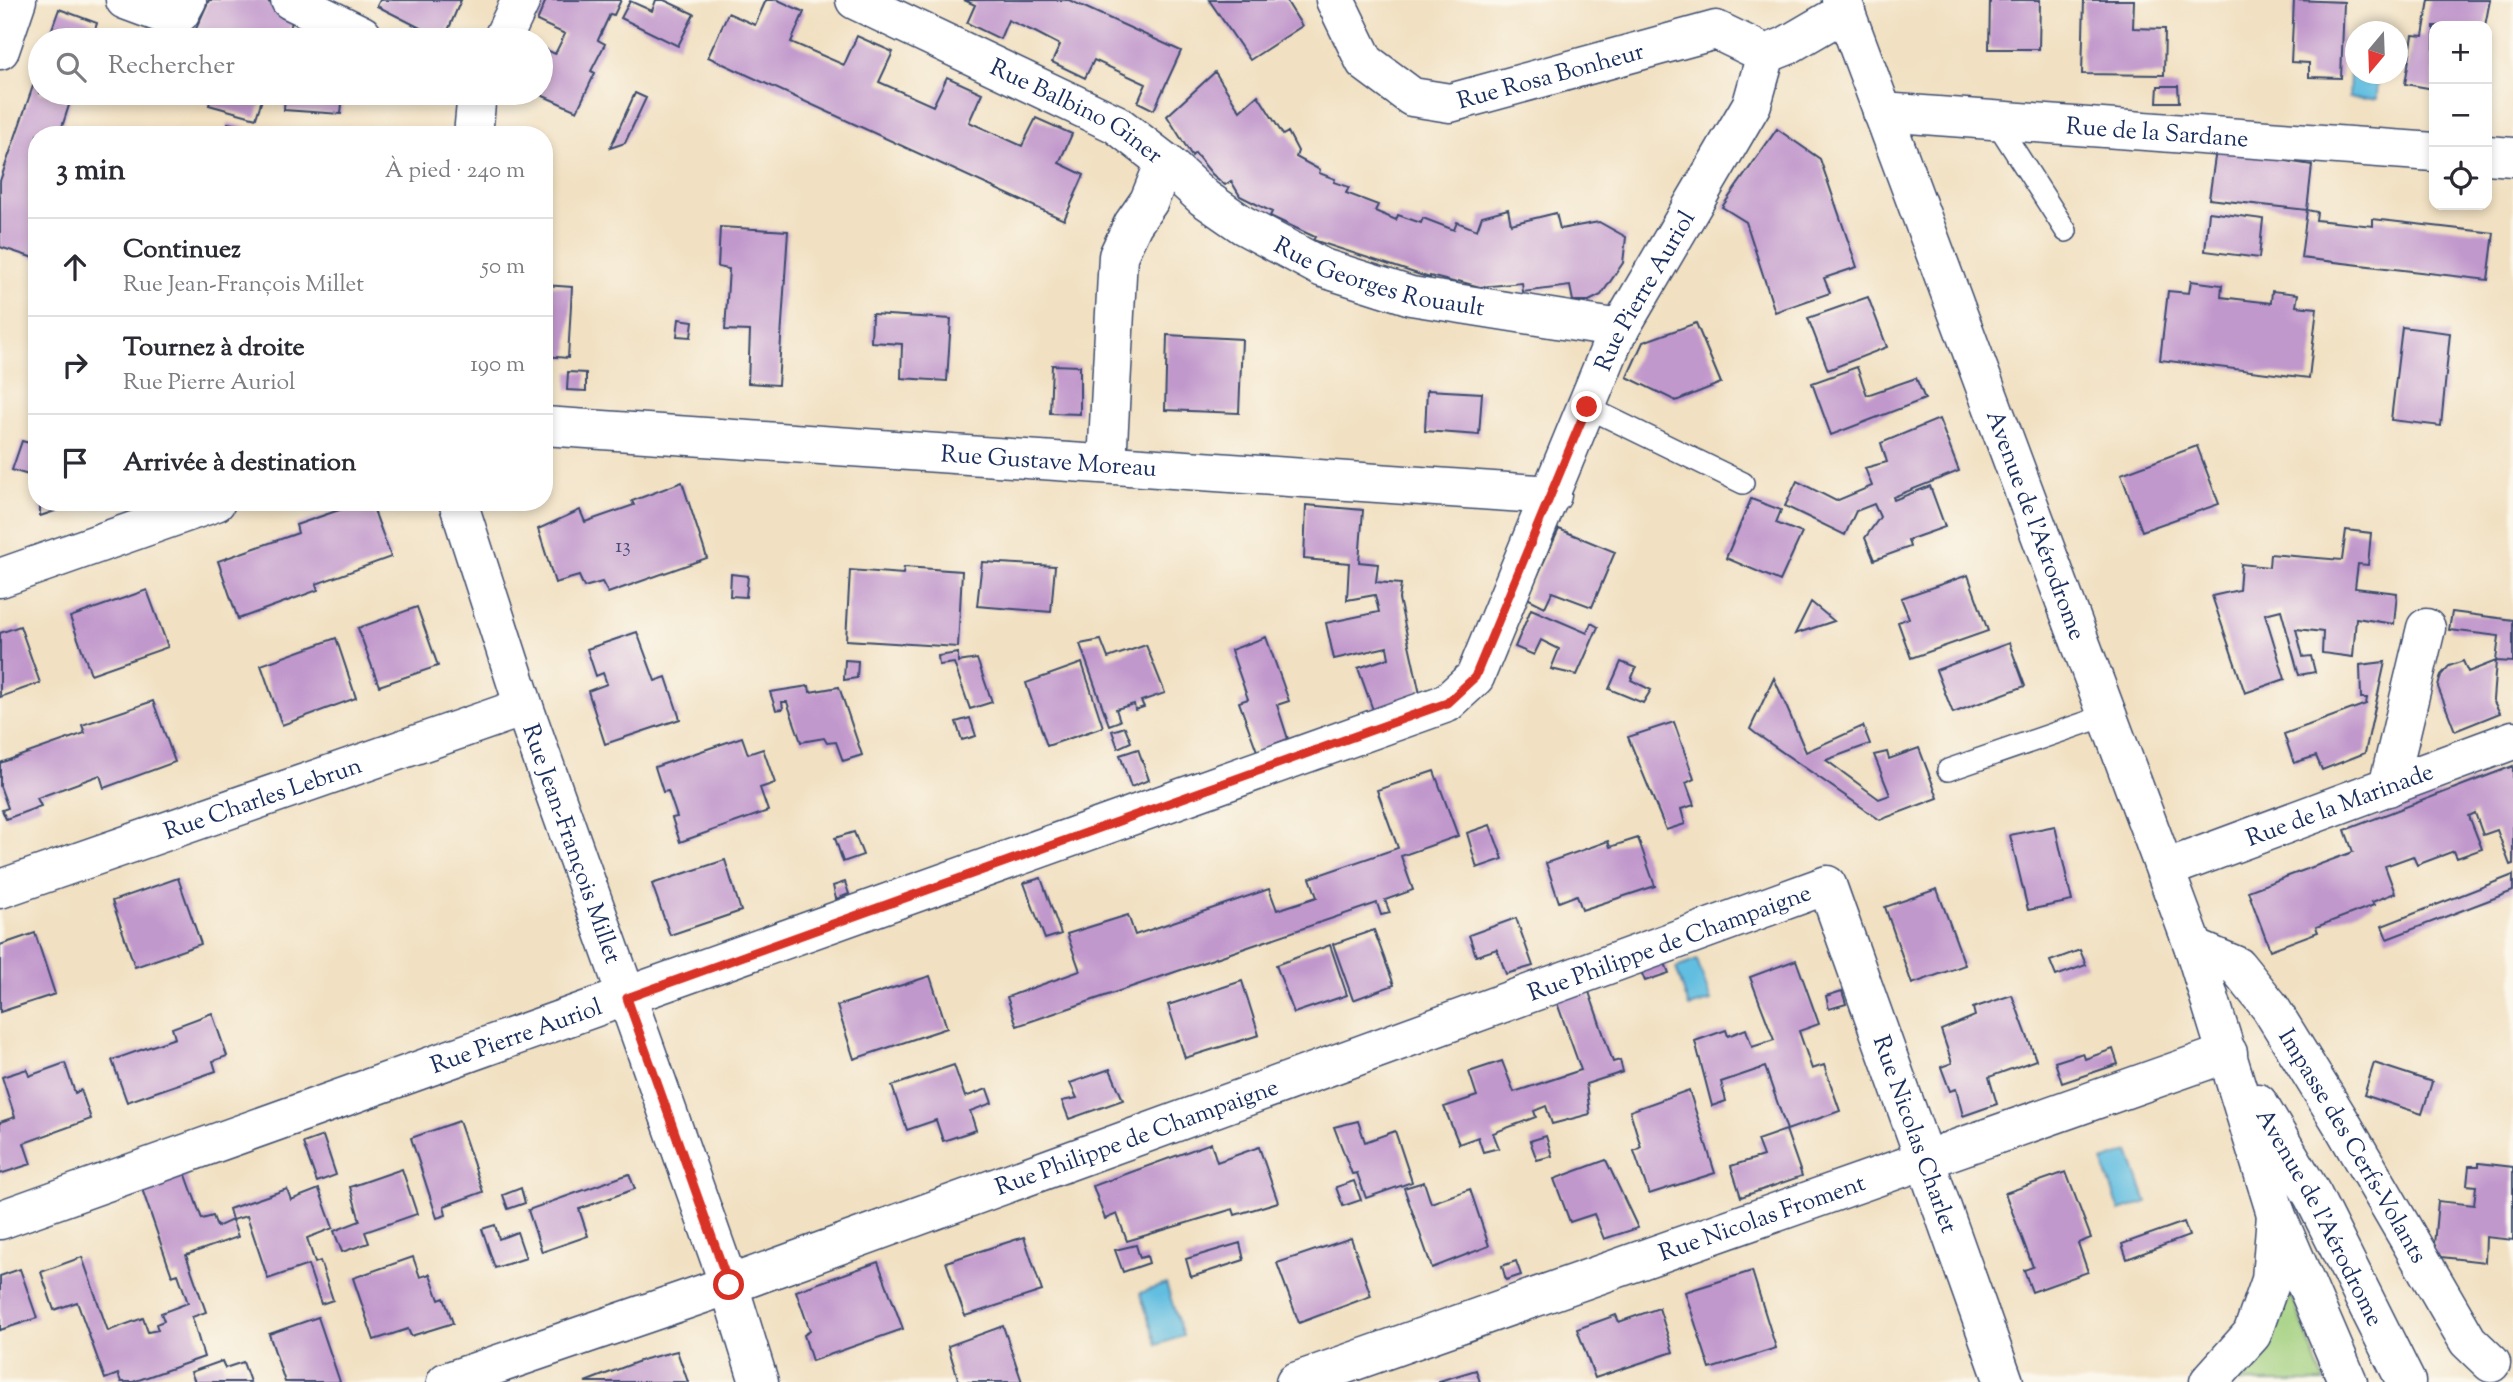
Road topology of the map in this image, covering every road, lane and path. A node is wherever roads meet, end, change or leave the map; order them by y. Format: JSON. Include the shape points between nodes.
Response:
{"nodes":[{"id":1,"x":17,"y":0,"type":"edge"},
{"id":2,"x":125,"y":0,"type":"edge"},
{"id":3,"x":187,"y":0,"type":"edge"},
{"id":4,"x":290,"y":0,"type":"edge"},
{"id":5,"x":521,"y":0,"type":"edge"},
{"id":6,"x":855,"y":0,"type":"edge"},
{"id":7,"x":1335,"y":0,"type":"edge"},
{"id":8,"x":1844,"y":6,"type":"edge"},
{"id":9,"x":897,"y":9,"type":"edge"},
{"id":10,"x":348,"y":28,"type":"edge"},
{"id":11,"x":508,"y":28,"type":"edge"},
{"id":12,"x":0,"y":50,"type":"edge"},
{"id":13,"x":1766,"y":54,"type":"junction"},
{"id":14,"x":476,"y":105,"type":"edge"},
{"id":15,"x":1882,"y":112,"type":"junction"},
{"id":16,"x":1995,"y":120,"type":"junction"},
{"id":17,"x":474,"y":126,"type":"edge"},
{"id":18,"x":2429,"y":152,"type":"edge"},
{"id":19,"x":2492,"y":155,"type":"edge"},
{"id":20,"x":2513,"y":157,"type":"edge"},
{"id":21,"x":1165,"y":162,"type":"junction"},
{"id":22,"x":2066,"y":231,"type":"dead end"},
{"id":23,"x":1620,"y":329,"type":"junction"},
{"id":24,"x":1587,"y":407,"type":"junction"},
{"id":25,"x":553,"y":427,"type":"edge"},
{"id":26,"x":1107,"y":463,"type":"junction"},
{"id":27,"x":1743,"y":483,"type":"dead end"},
{"id":28,"x":1552,"y":495,"type":"junction"},
{"id":29,"x":190,"y":511,"type":"edge"},
{"id":30,"x":461,"y":511,"type":"edge"},
{"id":31,"x":0,"y":578,"type":"edge"},
{"id":32,"x":2426,"y":628,"type":"dead end"},
{"id":33,"x":524,"y":707,"type":"junction"},
{"id":34,"x":2108,"y":715,"type":"junction"},
{"id":35,"x":2513,"y":740,"type":"edge"},
{"id":36,"x":1948,"y":770,"type":"dead end"},
{"id":37,"x":2388,"y":787,"type":"junction"},
{"id":38,"x":2165,"y":869,"type":"junction"},
{"id":39,"x":1827,"y":885,"type":"joint"},
{"id":40,"x":0,"y":890,"type":"edge"},
{"id":41,"x":2194,"y":948,"type":"junction"},
{"id":42,"x":627,"y":998,"type":"junction"},
{"id":43,"x":2228,"y":1053,"type":"junction"},
{"id":44,"x":1927,"y":1161,"type":"junction"},
{"id":45,"x":2276,"y":1214,"type":"junction"},
{"id":46,"x":0,"y":1220,"type":"edge"},
{"id":47,"x":729,"y":1285,"type":"junction"},
{"id":48,"x":2491,"y":1363,"type":"dead end"},
{"id":49,"x":446,"y":1382,"type":"edge"},
{"id":50,"x":759,"y":1382,"type":"edge"},
{"id":51,"x":1295,"y":1382,"type":"edge"},
{"id":52,"x":2004,"y":1382,"type":"edge"},
{"id":53,"x":2209,"y":1382,"type":"edge"},
{"id":54,"x":2348,"y":1382,"type":"edge"},
{"id":55,"x":2406,"y":1382,"type":"edge"}],
"edges":[{"from":1,"to":12,"type":"street"},
{"from":2,"to":3,"type":"street","via":[[163,13],[180,13]]},
{"from":4,"to":10,"type":"street"},
{"from":5,"to":11,"type":"street"},
{"from":6,"to":9,"type":"street","name":"Rue Balbino Giner"},
{"from":7,"to":13,"type":"street","name":"Rue Rosa Bonheur","via":[[1365,62],[1412,97],[1450,103],[1716,30]]},
{"from":8,"to":13,"type":"street","via":[[1786,46]]},
{"from":8,"to":15,"type":"street","name":"Avenue de l'Aérodrome"},
{"from":9,"to":21,"type":"street","name":"Rue Balbino Giner","via":[[1116,124]]},
{"from":13,"to":23,"type":"street","name":"Rue Pierre Auriol","via":[[1752,104]]},
{"from":14,"to":17,"type":"street"},
{"from":15,"to":16,"type":"street","name":"Rue de la Sardane"},
{"from":15,"to":34,"type":"street","name":"Avenue de l'Aérodrome"},
{"from":16,"to":18,"type":"street","name":"Rue de la Sardane"},
{"from":16,"to":22,"type":"lane"},
{"from":19,"to":20,"type":"street"},
{"from":21,"to":23,"type":"street","name":"Rue Georges Rouault","via":[[1204,198],[1243,225],[1323,268],[1411,296]]},
{"from":21,"to":26,"type":"street","name":"Rue Balbino Giner","via":[[1118,256]]},
{"from":23,"to":24,"type":"street","name":"Rue Pierre Auriol"},
{"from":24,"to":27,"type":"lane"},
{"from":24,"to":28,"type":"street","name":"Rue Pierre Auriol"},
{"from":25,"to":26,"type":"street","name":"Rue Gustave Moreau"},
{"from":26,"to":28,"type":"street","name":"Rue Gustave Moreau"},
{"from":28,"to":42,"type":"street","name":"Rue Pierre Auriol","via":[[1475,677],[1447,703]]},
{"from":29,"to":31,"type":"street"},
{"from":30,"to":33,"type":"street","name":"Rue Jean-François Millet"},
{"from":32,"to":37,"type":"street"},
{"from":33,"to":40,"type":"street","name":"Rue Charles Lebrun"},
{"from":33,"to":42,"type":"street","name":"Rue Jean-François Millet"},
{"from":34,"to":36,"type":"lane"},
{"from":34,"to":38,"type":"street","name":"Avenue de l'Aérodrome"},
{"from":35,"to":37,"type":"street","name":"Rue de la Marinade"},
{"from":37,"to":38,"type":"street","name":"Rue de la Marinade"},
{"from":38,"to":41,"type":"street","name":"Avenue de l'Aérodrome"},
{"from":39,"to":44,"type":"street","name":"Rue Nicolas Charlet"},
{"from":39,"to":47,"type":"street","name":"Rue Philippe de Champaigne"},
{"from":41,"to":43,"type":"street","name":"Avenue de l'Aérodrome"},
{"from":41,"to":48,"type":"street","name":"Impasse des Cerfs-Volants","via":[[2237,966],[2270,1007],[2468,1341]]},
{"from":42,"to":46,"type":"street","name":"Rue Pierre Auriol"},
{"from":42,"to":47,"type":"street","name":"Rue Jean-François Millet"},
{"from":43,"to":44,"type":"street","name":"Rue Nicolas Froment"},
{"from":43,"to":45,"type":"street","name":"Avenue de l'Aérodrome"},
{"from":43,"to":55,"type":"street","name":"Avenue de l'Aérodrome","via":[[2313,1196]]},
{"from":44,"to":51,"type":"street","name":"Rue Nicolas Froment"},
{"from":44,"to":52,"type":"street","name":"Rue Nicolas Charlet"},
{"from":45,"to":53,"type":"street","via":[[2271,1280],[2252,1334]]},
{"from":45,"to":54,"type":"street","name":"Avenue de l'Aérodrome"},
{"from":47,"to":49,"type":"street","name":"Rue Philippe de Champaigne"},
{"from":47,"to":50,"type":"street","name":"Rue Jean-François Millet"}]}
